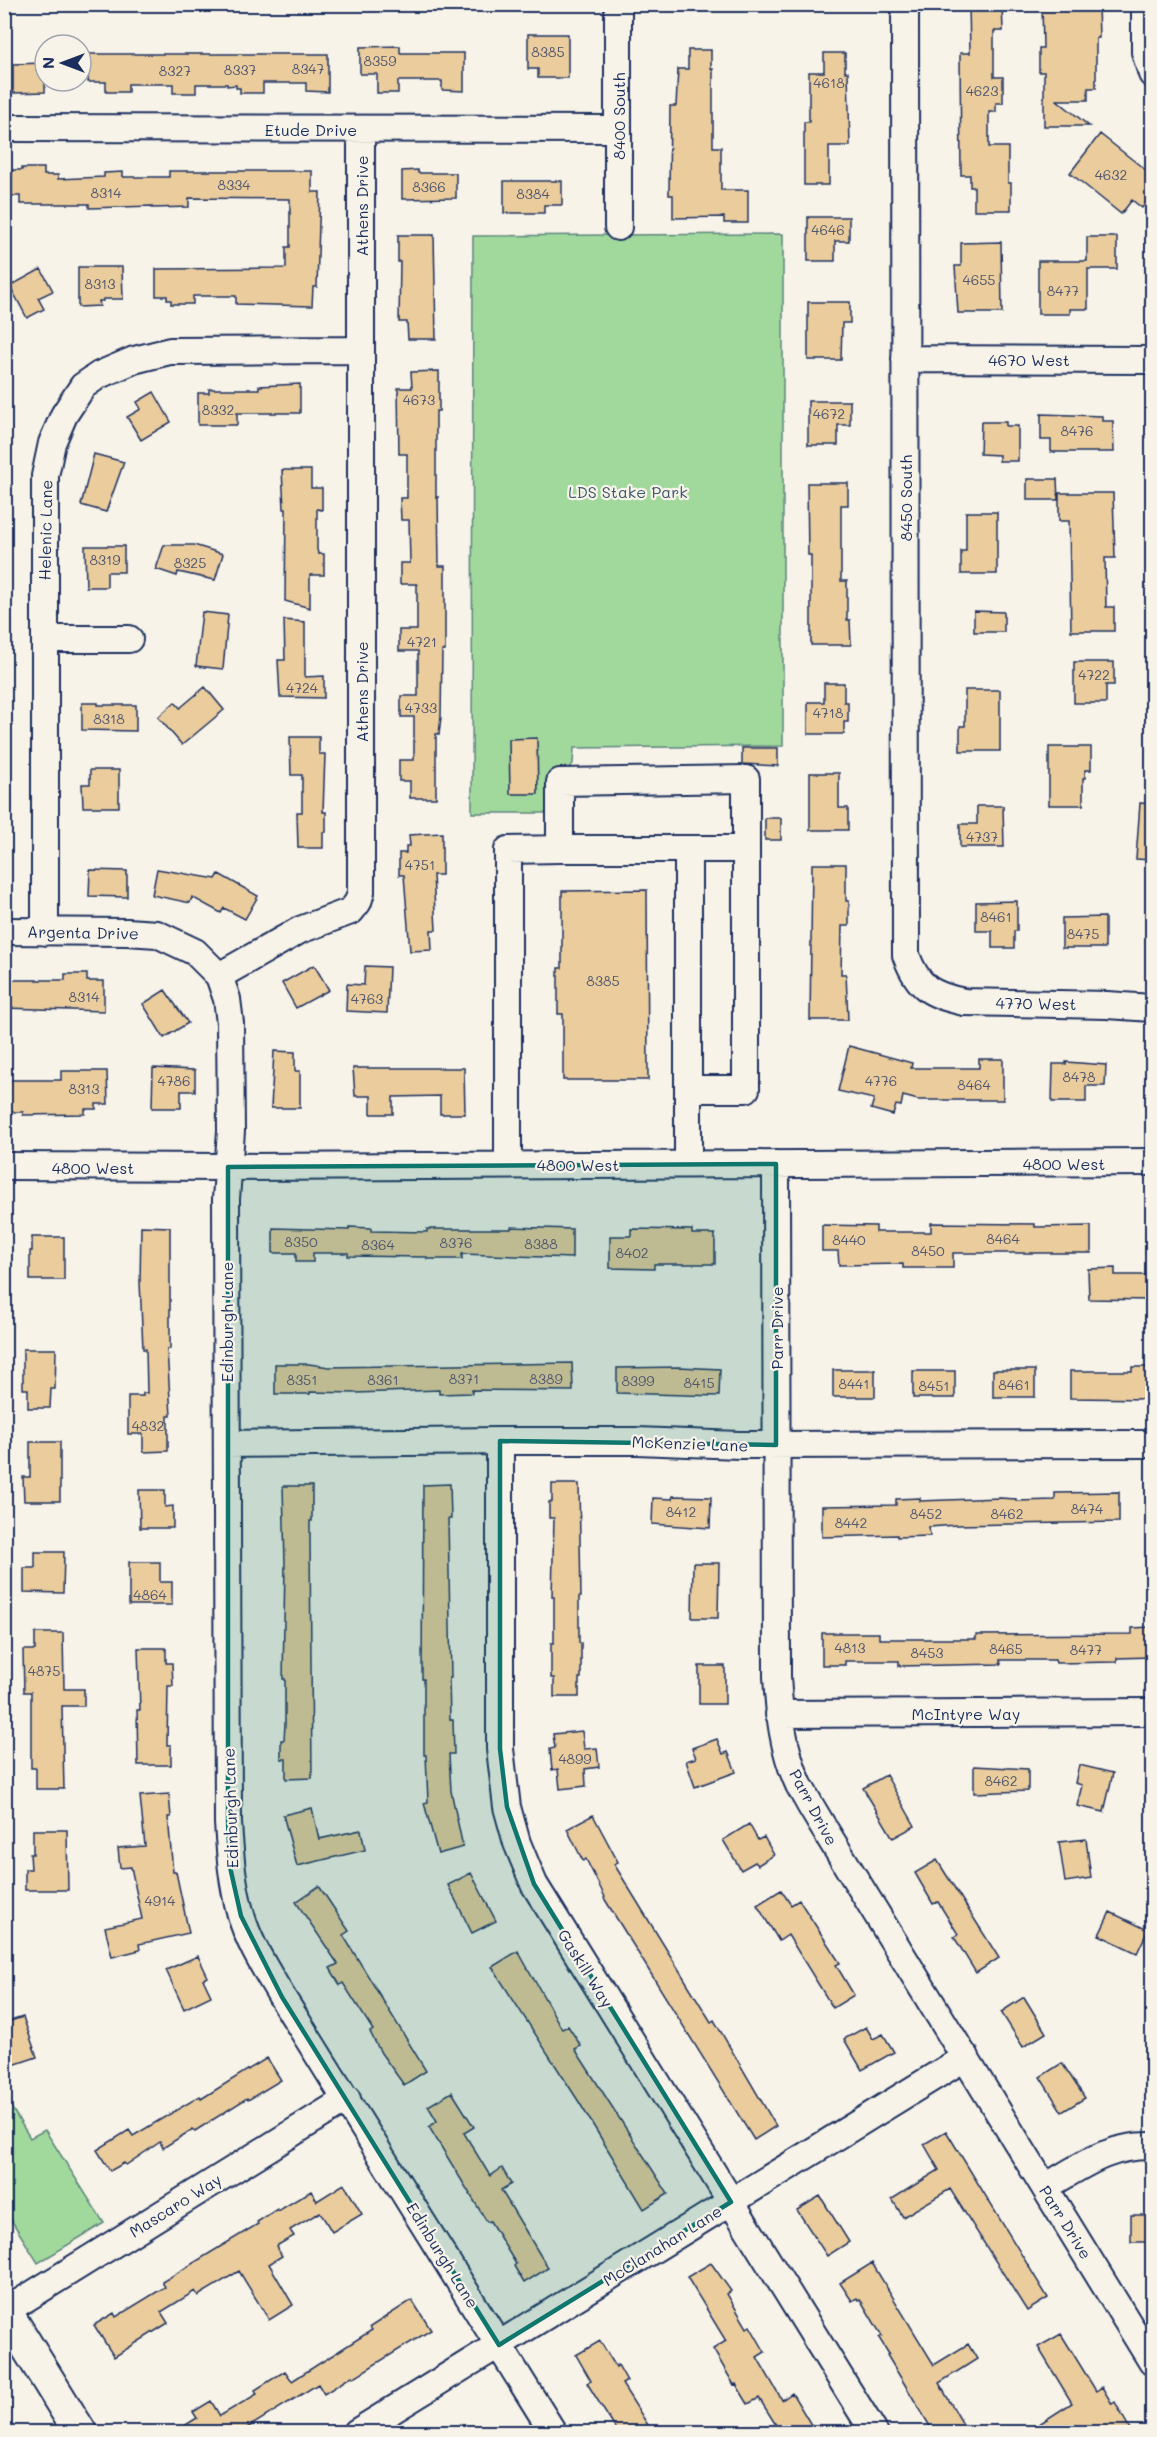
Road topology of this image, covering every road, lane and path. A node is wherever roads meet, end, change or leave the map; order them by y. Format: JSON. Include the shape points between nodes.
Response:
{"nodes":[{"id":1,"x":618,"y":4,"type":"edge"},
{"id":2,"x":905,"y":4,"type":"edge"},
{"id":3,"x":1145,"y":4,"type":"edge"},
{"id":4,"x":1152,"y":74,"type":"edge"},
{"id":5,"x":4,"y":128,"type":"edge"},
{"id":6,"x":361,"y":129,"type":"junction"},
{"id":7,"x":618,"y":129,"type":"junction"},
{"id":8,"x":618,"y":227,"type":"dead end"},
{"id":9,"x":360,"y":350,"type":"junction"},
{"id":10,"x":905,"y":359,"type":"junction"},
{"id":11,"x":1152,"y":360,"type":"edge"},
{"id":12,"x":45,"y":639,"type":"junction"},
{"id":13,"x":129,"y":639,"type":"dead end"},
{"id":14,"x":560,"y":849,"type":"junction"},
{"id":15,"x":688,"y":849,"type":"junction"},
{"id":16,"x":746,"y":849,"type":"junction"},
{"id":17,"x":4,"y":931,"type":"edge"},
{"id":18,"x":45,"y":932,"type":"junction"},
{"id":19,"x":219,"y":976,"type":"junction"},
{"id":20,"x":923,"y":986,"type":"joint"},
{"id":21,"x":1152,"y":1008,"type":"edge"},
{"id":22,"x":688,"y":1089,"type":"junction"},
{"id":23,"x":1152,"y":1162,"type":"edge"},
{"id":24,"x":508,"y":1164,"type":"junction"},
{"id":25,"x":688,"y":1164,"type":"junction"},
{"id":26,"x":776,"y":1164,"type":"junction"},
{"id":27,"x":4,"y":1166,"type":"edge"},
{"id":28,"x":228,"y":1167,"type":"junction"},
{"id":29,"x":500,"y":1441,"type":"junction"},
{"id":30,"x":227,"y":1444,"type":"junction"},
{"id":31,"x":1152,"y":1444,"type":"edge"},
{"id":32,"x":776,"y":1445,"type":"junction"},
{"id":33,"x":1152,"y":1712,"type":"edge"},
{"id":34,"x":779,"y":1714,"type":"junction"},
{"id":35,"x":966,"y":2057,"type":"junction"},
{"id":36,"x":347,"y":2099,"type":"junction"},
{"id":37,"x":1152,"y":2146,"type":"edge"},
{"id":38,"x":1045,"y":2187,"type":"junction"},
{"id":39,"x":732,"y":2202,"type":"junction"},
{"id":40,"x":5,"y":2311,"type":"edge"},
{"id":41,"x":499,"y":2345,"type":"junction"},
{"id":42,"x":1152,"y":2362,"type":"edge"},
{"id":43,"x":80,"y":2433,"type":"edge"},
{"id":44,"x":357,"y":2433,"type":"edge"},
{"id":45,"x":553,"y":2433,"type":"edge"},
{"id":46,"x":874,"y":2433,"type":"edge"}],
"edges":[{"from":1,"to":7,"type":"street","name":"8400 South"},
{"from":2,"to":10,"type":"street","name":"8450 South"},
{"from":3,"to":4,"type":"street","via":[[1145,52]]},
{"from":5,"to":6,"type":"street","name":"Etude Drive"},
{"from":6,"to":7,"type":"street","name":"Etude Drive"},
{"from":6,"to":9,"type":"street","name":"Athens Drive"},
{"from":7,"to":8,"type":"street","name":"8400 South"},
{"from":9,"to":12,"type":"street","name":"Helenic Lane","via":[[170,351],[135,360],[83,386],[52,443],[45,476]]},
{"from":9,"to":19,"type":"street","name":"Athens Drive","via":[[362,892],[351,911],[300,930]]},
{"from":10,"to":11,"type":"street","name":"4670 West"},
{"from":10,"to":20,"type":"street","name":"8450 South","via":[[904,938],[906,955]]},
{"from":12,"to":13,"type":"street"},
{"from":12,"to":18,"type":"street","name":"Helenic Lane"},
{"from":14,"to":15,"type":"street"},
{"from":14,"to":16,"type":"street","via":[[560,782],[746,779]]},
{"from":14,"to":24,"type":"street","via":[[508,850]]},
{"from":15,"to":16,"type":"street"},
{"from":15,"to":22,"type":"street"},
{"from":16,"to":22,"type":"street","via":[[746,1089]]},
{"from":17,"to":18,"type":"street","name":"Argenta Drive"},
{"from":18,"to":19,"type":"street","name":"Argenta Drive","via":[[157,934],[195,952]]},
{"from":19,"to":28,"type":"street","via":[[230,1023]]},
{"from":20,"to":21,"type":"street","name":"4770 West","via":[[941,997],[964,1002]]},
{"from":22,"to":25,"type":"street"},
{"from":23,"to":26,"type":"street","name":"4800 West"},
{"from":24,"to":25,"type":"street","name":"4800 West"},
{"from":24,"to":28,"type":"street","name":"4800 West"},
{"from":25,"to":26,"type":"street","name":"4800 West"},
{"from":26,"to":32,"type":"street","name":"Parr Drive"},
{"from":27,"to":28,"type":"street","name":"4800 West"},
{"from":28,"to":30,"type":"street","name":"Edinburgh Lane"},
{"from":29,"to":30,"type":"street","name":"McKenzie Lane"},
{"from":29,"to":32,"type":"street","name":"McKenzie Lane"},
{"from":29,"to":39,"type":"street","name":"Gaskill Way","via":[[500,1749],[507,1807],[517,1842],[534,1884]]},
{"from":30,"to":36,"type":"street","name":"Edinburgh Lane","via":[[230,1867],[241,1917],[258,1955]]},
{"from":31,"to":32,"type":"street","name":"McKenzie Lane"},
{"from":32,"to":34,"type":"street","name":"Parr Drive"},
{"from":33,"to":34,"type":"street","name":"McIntyre Way"},
{"from":34,"to":35,"type":"street","name":"Parr Drive","via":[[798,1784]]},
{"from":35,"to":38,"type":"street","name":"Parr Drive"},
{"from":35,"to":39,"type":"street","name":"McClanahan Lane"},
{"from":36,"to":40,"type":"street","name":"Mascaro Way"},
{"from":36,"to":41,"type":"street","name":"Edinburgh Lane"},
{"from":37,"to":38,"type":"street","via":[[1108,2151]]},
{"from":38,"to":42,"type":"street","name":"Parr Drive"},
{"from":39,"to":41,"type":"street","name":"McClanahan Lane"},
{"from":39,"to":46,"type":"street","name":"Gaskill Way"},
{"from":40,"to":43,"type":"main road"},
{"from":41,"to":44,"type":"street","name":"McClanahan Lane"},
{"from":41,"to":45,"type":"street","name":"Edinburgh Lane"}]}
